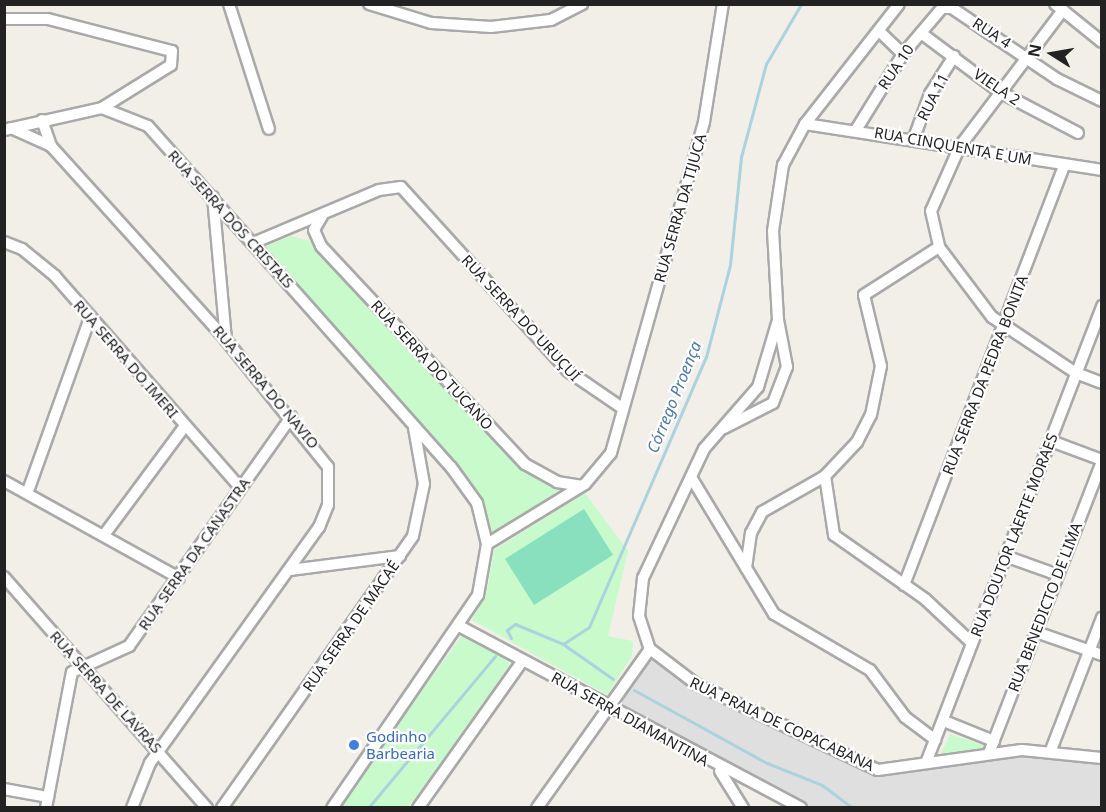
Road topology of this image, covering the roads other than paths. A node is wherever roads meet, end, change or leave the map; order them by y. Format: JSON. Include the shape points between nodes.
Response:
{"nodes":[{"id":1,"x":229,"y":4,"type":"edge"},
{"id":2,"x":369,"y":4,"type":"edge"},
{"id":3,"x":582,"y":4,"type":"edge"},
{"id":4,"x":723,"y":4,"type":"edge"},
{"id":5,"x":899,"y":4,"type":"edge"},
{"id":6,"x":1059,"y":7,"type":"edge"},
{"id":7,"x":942,"y":8,"type":"joint"},
{"id":8,"x":4,"y":19,"type":"edge"},
{"id":9,"x":879,"y":31,"type":"junction"},
{"id":10,"x":921,"y":33,"type":"junction"},
{"id":11,"x":1101,"y":42,"type":"edge"},
{"id":12,"x":903,"y":54,"type":"junction"},
{"id":13,"x":954,"y":56,"type":"junction"},
{"id":14,"x":1029,"y":58,"type":"junction"},
{"id":15,"x":1000,"y":92,"type":"junction"},
{"id":16,"x":1101,"y":101,"type":"edge"},
{"id":17,"x":102,"y":108,"type":"junction"},
{"id":18,"x":42,"y":120,"type":"junction"},
{"id":19,"x":805,"y":124,"type":"junction"},
{"id":20,"x":8,"y":129,"type":"edge"},
{"id":21,"x":269,"y":129,"type":"dead end"},
{"id":22,"x":856,"y":130,"type":"junction"},
{"id":23,"x":1078,"y":133,"type":"dead end"},
{"id":24,"x":914,"y":138,"type":"junction"},
{"id":25,"x":51,"y":146,"type":"junction"},
{"id":26,"x":960,"y":146,"type":"junction"},
{"id":27,"x":1064,"y":165,"type":"junction"},
{"id":28,"x":1101,"y":170,"type":"edge"},
{"id":29,"x":213,"y":197,"type":"junction"},
{"id":30,"x":322,"y":216,"type":"junction"},
{"id":31,"x":4,"y":243,"type":"edge"},
{"id":32,"x":253,"y":243,"type":"junction"},
{"id":33,"x":939,"y":247,"type":"junction"},
{"id":34,"x":1101,"y":307,"type":"edge"},
{"id":35,"x":90,"y":318,"type":"junction"},
{"id":36,"x":778,"y":320,"type":"junction"},
{"id":37,"x":1004,"y":326,"type":"junction"},
{"id":38,"x":226,"y":340,"type":"junction"},
{"id":39,"x":1076,"y":373,"type":"junction"},
{"id":40,"x":1101,"y":383,"type":"edge"},
{"id":41,"x":622,"y":408,"type":"junction"},
{"id":42,"x":291,"y":417,"type":"junction"},
{"id":43,"x":414,"y":425,"type":"junction"},
{"id":44,"x":185,"y":426,"type":"junction"},
{"id":45,"x":723,"y":428,"type":"junction"},
{"id":46,"x":1051,"y":441,"type":"junction"},
{"id":47,"x":1101,"y":461,"type":"edge"},
{"id":48,"x":825,"y":476,"type":"junction"},
{"id":49,"x":691,"y":477,"type":"junction"},
{"id":50,"x":4,"y":481,"type":"edge"},
{"id":51,"x":581,"y":486,"type":"junction"},
{"id":52,"x":240,"y":487,"type":"junction"},
{"id":53,"x":28,"y":491,"type":"junction"},
{"id":54,"x":104,"y":535,"type":"junction"},
{"id":55,"x":487,"y":544,"type":"junction"},
{"id":56,"x":400,"y":556,"type":"junction"},
{"id":57,"x":1005,"y":556,"type":"junction"},
{"id":58,"x":746,"y":568,"type":"junction"},
{"id":59,"x":290,"y":570,"type":"junction"},
{"id":60,"x":1058,"y":575,"type":"junction"},
{"id":61,"x":179,"y":578,"type":"junction"},
{"id":62,"x":5,"y":579,"type":"edge"},
{"id":63,"x":904,"y":585,"type":"junction"},
{"id":64,"x":1101,"y":618,"type":"edge"},
{"id":65,"x":461,"y":627,"type":"junction"},
{"id":66,"x":1036,"y":632,"type":"junction"},
{"id":67,"x":972,"y":644,"type":"junction"},
{"id":68,"x":650,"y":649,"type":"junction"},
{"id":69,"x":1089,"y":651,"type":"junction"},
{"id":70,"x":1101,"y":655,"type":"edge"},
{"id":71,"x":523,"y":660,"type":"junction"},
{"id":72,"x":79,"y":665,"type":"junction"},
{"id":73,"x":609,"y":706,"type":"junction"},
{"id":74,"x":944,"y":721,"type":"junction"},
{"id":75,"x":935,"y":740,"type":"junction"},
{"id":76,"x":994,"y":741,"type":"junction"},
{"id":77,"x":158,"y":750,"type":"junction"},
{"id":78,"x":1051,"y":750,"type":"junction"},
{"id":79,"x":989,"y":753,"type":"junction"},
{"id":80,"x":1101,"y":758,"type":"edge"},
{"id":81,"x":926,"y":763,"type":"junction"},
{"id":82,"x":718,"y":768,"type":"junction"},
{"id":83,"x":4,"y":789,"type":"edge"},
{"id":84,"x":47,"y":802,"type":"edge"},
{"id":85,"x":132,"y":807,"type":"edge"},
{"id":86,"x":207,"y":807,"type":"edge"},
{"id":87,"x":222,"y":807,"type":"edge"},
{"id":88,"x":332,"y":807,"type":"edge"},
{"id":89,"x":418,"y":807,"type":"edge"},
{"id":90,"x":537,"y":807,"type":"edge"},
{"id":91,"x":743,"y":807,"type":"edge"},
{"id":92,"x":801,"y":807,"type":"edge"}],
"edges":[{"from":1,"to":21,"type":"street"},
{"from":2,"to":3,"type":"street","via":[[430,23],[491,27],[550,20]]},
{"from":4,"to":41,"type":"street","name":"RUA SERRA DA TIJUCA","via":[[704,122]]},
{"from":5,"to":9,"type":"street"},
{"from":6,"to":11,"type":"street"},
{"from":6,"to":14,"type":"street"},
{"from":7,"to":10,"type":"street","name":"RUA 10"},
{"from":7,"to":14,"type":"street","name":"RUA 4","via":[[952,8]]},
{"from":8,"to":17,"type":"street","via":[[48,19],[172,51],[171,65]]},
{"from":9,"to":12,"type":"street"},
{"from":9,"to":19,"type":"street"},
{"from":10,"to":12,"type":"street","name":"RUA 10"},
{"from":10,"to":13,"type":"street","name":"VIELA 2"},
{"from":12,"to":22,"type":"street","name":"RUA 10"},
{"from":13,"to":15,"type":"street","name":"VIELA 2"},
{"from":13,"to":24,"type":"street","name":"RUA 11","via":[[930,94]]},
{"from":14,"to":15,"type":"street"},
{"from":14,"to":16,"type":"street","name":"RUA 4"},
{"from":15,"to":23,"type":"street","name":"VIELA 2"},
{"from":15,"to":26,"type":"street"},
{"from":17,"to":18,"type":"street"},
{"from":17,"to":29,"type":"street","name":"RUA SERRA DOS CRISTAIS","via":[[148,126]]},
{"from":18,"to":20,"type":"street"},
{"from":18,"to":25,"type":"street","name":"RUA SERRA DO NAVIO"},
{"from":19,"to":22,"type":"street","name":"RUA CINQUENTA E UM"},
{"from":19,"to":36,"type":"street","via":[[776,189]]},
{"from":20,"to":25,"type":"street","name":"RUA SERRA DO NAVIO"},
{"from":22,"to":24,"type":"street","name":"RUA CINQUENTA E UM"},
{"from":24,"to":26,"type":"street","name":"RUA CINQUENTA E UM"},
{"from":25,"to":38,"type":"street","name":"RUA SERRA DO NAVIO"},
{"from":26,"to":27,"type":"street","name":"RUA CINQUENTA E UM"},
{"from":26,"to":33,"type":"street","via":[[931,212]]},
{"from":27,"to":28,"type":"street","name":"RUA CINQUENTA E UM"},
{"from":27,"to":37,"type":"street","name":"RUA SERRA DA PEDRA BONITA"},
{"from":29,"to":32,"type":"street","name":"RUA SERRA DOS CRISTAIS"},
{"from":29,"to":38,"type":"street"},
{"from":30,"to":32,"type":"street","name":"RUA SERRA DO URUÇUÍ"},
{"from":30,"to":41,"type":"street","name":"RUA SERRA DO URUÇUÍ","via":[[379,190],[401,187],[568,371]]},
{"from":30,"to":51,"type":"street","name":"RUA SERRA DO TUCANO","via":[[314,230],[321,246],[525,464],[557,483]]},
{"from":31,"to":35,"type":"street","name":"RUA SERRA DO IMERI","via":[[37,259]]},
{"from":32,"to":43,"type":"street","name":"RUA SERRA DOS CRISTAIS"},
{"from":33,"to":37,"type":"street"},
{"from":33,"to":48,"type":"street","via":[[864,295],[879,343],[880,383],[857,442]]},
{"from":34,"to":39,"type":"street","name":"RUA DOUTOR LAERTE MORAES"},
{"from":35,"to":44,"type":"street","name":"RUA SERRA DO IMERI"},
{"from":35,"to":53,"type":"street"},
{"from":36,"to":45,"type":"street","via":[[758,387]]},
{"from":36,"to":45,"type":"street","via":[[787,367],[778,394],[765,410]]},
{"from":37,"to":39,"type":"street"},
{"from":37,"to":63,"type":"street","name":"RUA SERRA DA PEDRA BONITA"},
{"from":38,"to":42,"type":"street","name":"RUA SERRA DO NAVIO"},
{"from":39,"to":40,"type":"street"},
{"from":39,"to":46,"type":"street","name":"RUA DOUTOR LAERTE MORAES"},
{"from":41,"to":51,"type":"street","via":[[611,453]]},
{"from":42,"to":52,"type":"street","name":"RUA SERRA DA CANASTRA"},
{"from":42,"to":59,"type":"street","name":"RUA SERRA DO NAVIO","via":[[321,452],[330,488],[319,527]]},
{"from":43,"to":55,"type":"street","name":"RUA SERRA DOS CRISTAIS","via":[[477,503]]},
{"from":43,"to":56,"type":"street","name":"RUA SERRA DE MACAÉ","via":[[424,484],[415,528]]},
{"from":44,"to":52,"type":"street","name":"RUA SERRA DO IMERI"},
{"from":44,"to":54,"type":"street"},
{"from":45,"to":49,"type":"street","via":[[704,449]]},
{"from":46,"to":47,"type":"street"},
{"from":46,"to":57,"type":"street","name":"RUA DOUTOR LAERTE MORAES"},
{"from":47,"to":60,"type":"street","name":"RUA BENEDICTO DE LIMA"},
{"from":48,"to":58,"type":"street","via":[[762,512],[751,533]]},
{"from":48,"to":63,"type":"street","via":[[834,535]]},
{"from":49,"to":58,"type":"street"},
{"from":49,"to":68,"type":"street","via":[[644,578],[639,616]]},
{"from":50,"to":53,"type":"street"},
{"from":51,"to":55,"type":"street"},
{"from":52,"to":61,"type":"street","name":"RUA SERRA DA CANASTRA"},
{"from":53,"to":54,"type":"street"},
{"from":54,"to":61,"type":"street"},
{"from":55,"to":65,"type":"street","via":[[478,595]]},
{"from":56,"to":59,"type":"street"},
{"from":56,"to":87,"type":"street","name":"RUA SERRA DE MACAÉ"},
{"from":57,"to":60,"type":"street"},
{"from":57,"to":67,"type":"street","name":"RUA DOUTOR LAERTE MORAES"},
{"from":58,"to":75,"type":"street","via":[[774,614],[870,670],[905,717]]},
{"from":59,"to":77,"type":"street","name":"RUA SERRA DO NAVIO"},
{"from":60,"to":66,"type":"street","name":"RUA BENEDICTO DE LIMA"},
{"from":61,"to":72,"type":"street","name":"RUA SERRA DA CANASTRA","via":[[129,646]]},
{"from":62,"to":72,"type":"street","name":"RUA SERRA DE LAVRAS"},
{"from":63,"to":67,"type":"street"},
{"from":64,"to":69,"type":"street"},
{"from":65,"to":71,"type":"street","name":"RUA SERRA DIAMANTINA"},
{"from":65,"to":88,"type":"street"},
{"from":66,"to":69,"type":"street"},
{"from":66,"to":76,"type":"street","name":"RUA BENEDICTO DE LIMA"},
{"from":67,"to":74,"type":"street","name":"RUA DOUTOR LAERTE MORAES"},
{"from":68,"to":73,"type":"street"},
{"from":68,"to":81,"type":"street","name":"RUA PRAIA DE COPACABANA","via":[[696,684],[878,770]]},
{"from":69,"to":70,"type":"street"},
{"from":69,"to":78,"type":"street"},
{"from":71,"to":73,"type":"street","name":"RUA SERRA DIAMANTINA"},
{"from":71,"to":89,"type":"street"},
{"from":72,"to":77,"type":"street","name":"RUA SERRA DE LAVRAS"},
{"from":72,"to":84,"type":"street","via":[[66,686]]},
{"from":73,"to":82,"type":"street","name":"RUA SERRA DIAMANTINA"},
{"from":73,"to":90,"type":"street"},
{"from":74,"to":75,"type":"street","name":"RUA DOUTOR LAERTE MORAES"},
{"from":74,"to":76,"type":"street"},
{"from":75,"to":81,"type":"street","name":"RUA DOUTOR LAERTE MORAES"},
{"from":76,"to":79,"type":"street","name":"RUA BENEDICTO DE LIMA"},
{"from":77,"to":85,"type":"street","name":"RUA SERRA DO NAVIO"},
{"from":77,"to":86,"type":"street","name":"RUA SERRA DE LAVRAS"},
{"from":78,"to":79,"type":"street","name":"RUA PRAIA DE COPACABANA"},
{"from":78,"to":80,"type":"street","name":"RUA PRAIA DE COPACABANA"},
{"from":79,"to":81,"type":"street","name":"RUA PRAIA DE COPACABANA"},
{"from":82,"to":91,"type":"street"},
{"from":82,"to":92,"type":"street","name":"RUA SERRA DIAMANTINA"},
{"from":83,"to":84,"type":"street"}]}
